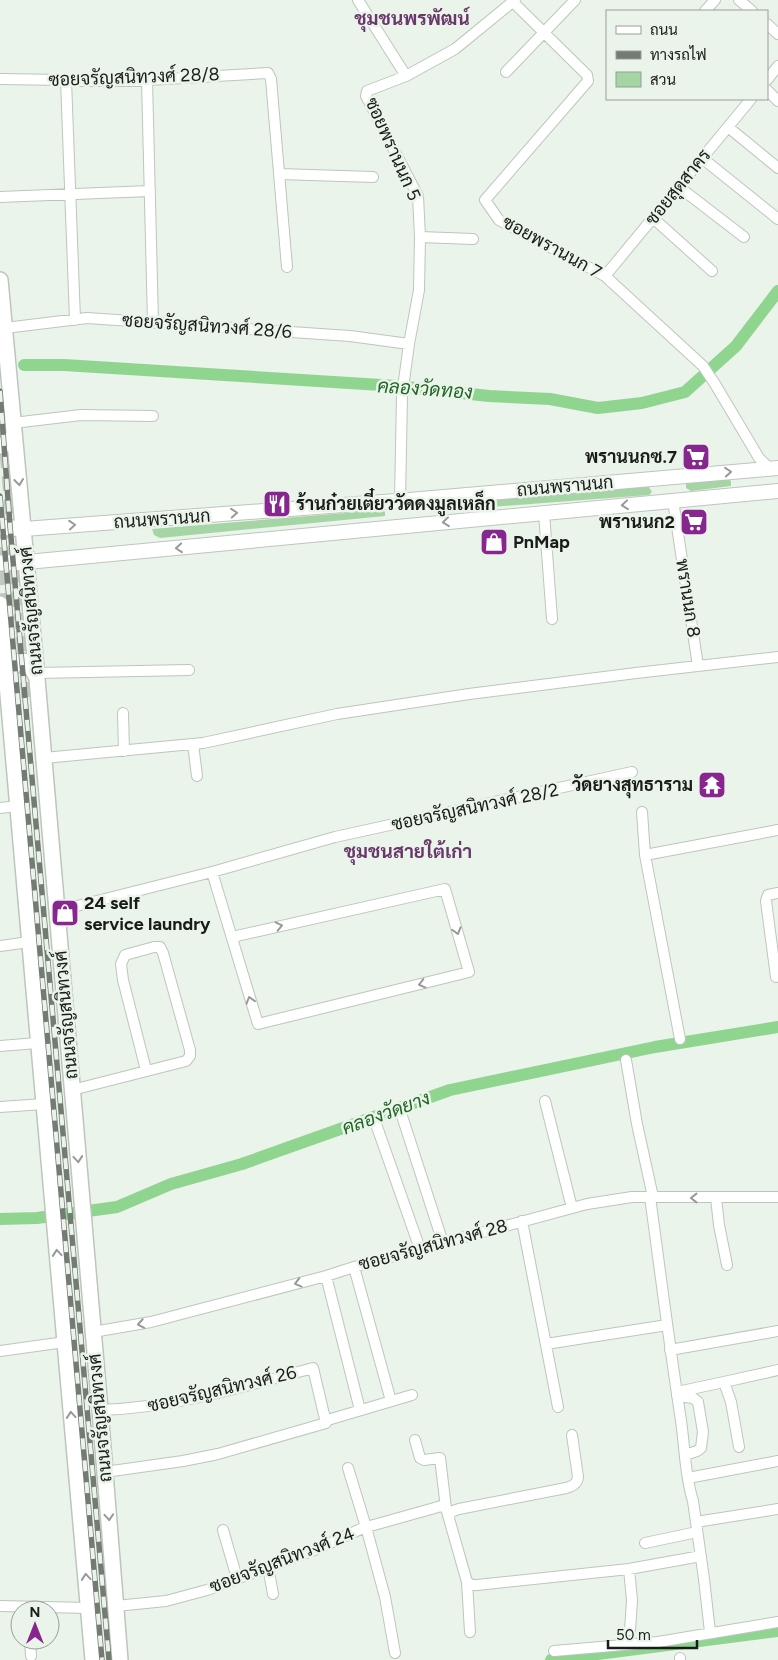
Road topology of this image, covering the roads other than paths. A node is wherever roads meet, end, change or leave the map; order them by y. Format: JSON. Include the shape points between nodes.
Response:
{"nodes":[{"id":1,"x":358,"y":0,"type":"edge"},
{"id":2,"x":575,"y":0,"type":"edge"},
{"id":3,"x":715,"y":0,"type":"edge"},
{"id":4,"x":739,"y":0,"type":"edge"},
{"id":5,"x":516,"y":3,"type":"edge"},
{"id":6,"x":706,"y":10,"type":"edge"},
{"id":7,"x":751,"y":10,"type":"edge"},
{"id":8,"x":768,"y":25,"type":"edge"},
{"id":9,"x":544,"y":33,"type":"junction"},
{"id":10,"x":778,"y":34,"type":"edge"},
{"id":11,"x":778,"y":66,"type":"edge"},
{"id":12,"x":506,"y":72,"type":"dead end"},
{"id":13,"x":406,"y":76,"type":"junction"},
{"id":14,"x":0,"y":79,"type":"edge"},
{"id":15,"x":768,"y":79,"type":"edge"},
{"id":16,"x":66,"y":80,"type":"junction"},
{"id":17,"x":147,"y":80,"type":"junction"},
{"id":18,"x":768,"y":91,"type":"edge"},
{"id":19,"x":750,"y":100,"type":"edge"},
{"id":20,"x":778,"y":101,"type":"edge"},
{"id":21,"x":728,"y":127,"type":"junction"},
{"id":22,"x":702,"y":158,"type":"junction"},
{"id":23,"x":778,"y":168,"type":"edge"},
{"id":24,"x":279,"y":174,"type":"junction"},
{"id":25,"x":372,"y":177,"type":"dead end"},
{"id":26,"x":679,"y":187,"type":"junction"},
{"id":27,"x":150,"y":191,"type":"junction"},
{"id":28,"x":70,"y":193,"type":"junction"},
{"id":29,"x":0,"y":197,"type":"edge"},
{"id":30,"x":653,"y":218,"type":"junction"},
{"id":31,"x":778,"y":219,"type":"edge"},
{"id":32,"x":744,"y":236,"type":"dead end"},
{"id":33,"x":420,"y":237,"type":"junction"},
{"id":34,"x":473,"y":239,"type":"dead end"},
{"id":35,"x":287,"y":267,"type":"dead end"},
{"id":36,"x":712,"y":271,"type":"dead end"},
{"id":37,"x":606,"y":276,"type":"junction"},
{"id":38,"x":0,"y":280,"type":"edge"},
{"id":39,"x":75,"y":320,"type":"junction"},
{"id":40,"x":154,"y":323,"type":"junction"},
{"id":41,"x":4,"y":328,"type":"junction"},
{"id":42,"x":409,"y":344,"type":"junction"},
{"id":43,"x":0,"y":368,"type":"edge"},
{"id":44,"x":3,"y":406,"type":"dead end"},
{"id":45,"x":153,"y":416,"type":"dead end"},
{"id":46,"x":14,"y":429,"type":"junction"},
{"id":47,"x":0,"y":446,"type":"edge"},
{"id":48,"x":774,"y":468,"type":"edge"},
{"id":49,"x":694,"y":475,"type":"junction"},
{"id":50,"x":649,"y":479,"type":"junction"},
{"id":51,"x":778,"y":490,"type":"edge"},
{"id":52,"x":701,"y":498,"type":"junction"},
{"id":53,"x":400,"y":500,"type":"junction"},
{"id":54,"x":673,"y":500,"type":"junction"},
{"id":55,"x":656,"y":502,"type":"junction"},
{"id":56,"x":544,"y":513,"type":"junction"},
{"id":57,"x":0,"y":527,"type":"edge"},
{"id":58,"x":24,"y":529,"type":"junction"},
{"id":59,"x":27,"y":562,"type":"junction"},
{"id":60,"x":0,"y":563,"type":"edge"},
{"id":61,"x":0,"y":604,"type":"tunnel mouth"},
{"id":62,"x":552,"y":619,"type":"dead end"},
{"id":63,"x":1,"y":622,"type":"edge"},
{"id":64,"x":778,"y":657,"type":"edge"},
{"id":65,"x":698,"y":666,"type":"junction"},
{"id":66,"x":4,"y":670,"type":"edge"},
{"id":67,"x":189,"y":670,"type":"dead end"},
{"id":68,"x":37,"y":676,"type":"junction"},
{"id":69,"x":22,"y":701,"type":"tunnel mouth"},
{"id":70,"x":123,"y":713,"type":"dead end"},
{"id":71,"x":6,"y":735,"type":"edge"},
{"id":72,"x":193,"y":744,"type":"junction"},
{"id":73,"x":124,"y":751,"type":"junction"},
{"id":74,"x":44,"y":758,"type":"junction"},
{"id":75,"x":632,"y":772,"type":"dead end"},
{"id":76,"x":197,"y":776,"type":"dead end"},
{"id":77,"x":18,"y":806,"type":"junction"},
{"id":78,"x":0,"y":808,"type":"edge"},
{"id":79,"x":642,"y":812,"type":"dead end"},
{"id":80,"x":778,"y":830,"type":"edge"},
{"id":81,"x":645,"y":855,"type":"junction"},
{"id":82,"x":212,"y":872,"type":"junction"},
{"id":83,"x":778,"y":893,"type":"edge"},
{"id":84,"x":57,"y":911,"type":"junction"},
{"id":85,"x":232,"y":937,"type":"junction"},
{"id":86,"x":29,"y":942,"type":"junction"},
{"id":87,"x":0,"y":946,"type":"edge"},
{"id":88,"x":776,"y":977,"type":"dead end"},
{"id":89,"x":49,"y":998,"type":"junction"},
{"id":90,"x":680,"y":1039,"type":"dead end"},
{"id":91,"x":38,"y":1043,"type":"junction"},
{"id":92,"x":0,"y":1046,"type":"edge"},
{"id":93,"x":626,"y":1060,"type":"dead end"},
{"id":94,"x":146,"y":1070,"type":"junction"},
{"id":95,"x":72,"y":1090,"type":"junction"},
{"id":96,"x":545,"y":1101,"type":"dead end"},
{"id":97,"x":0,"y":1107,"type":"edge"},
{"id":98,"x":45,"y":1112,"type":"junction"},
{"id":99,"x":75,"y":1116,"type":"junction"},
{"id":100,"x":402,"y":1116,"type":"dead end"},
{"id":101,"x":376,"y":1124,"type":"dead end"},
{"id":102,"x":652,"y":1197,"type":"junction"},
{"id":103,"x":716,"y":1198,"type":"junction"},
{"id":104,"x":778,"y":1198,"type":"edge"},
{"id":105,"x":572,"y":1208,"type":"junction"},
{"id":106,"x":522,"y":1221,"type":"junction"},
{"id":107,"x":443,"y":1242,"type":"junction"},
{"id":108,"x":420,"y":1249,"type":"junction"},
{"id":109,"x":727,"y":1264,"type":"dead end"},
{"id":110,"x":354,"y":1267,"type":"junction"},
{"id":111,"x":326,"y":1276,"type":"junction"},
{"id":112,"x":667,"y":1325,"type":"junction"},
{"id":113,"x":778,"y":1331,"type":"edge"},
{"id":114,"x":93,"y":1332,"type":"junction"},
{"id":115,"x":64,"y":1342,"type":"junction"},
{"id":116,"x":546,"y":1344,"type":"junction"},
{"id":117,"x":670,"y":1350,"type":"junction"},
{"id":118,"x":0,"y":1351,"type":"edge"},
{"id":119,"x":778,"y":1370,"type":"edge"},
{"id":120,"x":724,"y":1382,"type":"junction"},
{"id":121,"x":677,"y":1394,"type":"junction"},
{"id":122,"x":412,"y":1395,"type":"dead end"},
{"id":123,"x":391,"y":1401,"type":"junction"},
{"id":124,"x":558,"y":1407,"type":"dead end"},
{"id":125,"x":100,"y":1410,"type":"junction"},
{"id":126,"x":360,"y":1410,"type":"junction"},
{"id":127,"x":331,"y":1419,"type":"dead end"},
{"id":128,"x":572,"y":1435,"type":"dead end"},
{"id":129,"x":415,"y":1440,"type":"dead end"},
{"id":130,"x":739,"y":1447,"type":"dead end"},
{"id":131,"x":685,"y":1455,"type":"junction"},
{"id":132,"x":778,"y":1461,"type":"edge"},
{"id":133,"x":348,"y":1468,"type":"dead end"},
{"id":134,"x":105,"y":1472,"type":"junction"},
{"id":135,"x":688,"y":1478,"type":"junction"},
{"id":136,"x":778,"y":1510,"type":"edge"},
{"id":137,"x":447,"y":1512,"type":"junction"},
{"id":138,"x":697,"y":1527,"type":"junction"},
{"id":139,"x":366,"y":1528,"type":"junction"},
{"id":140,"x":223,"y":1530,"type":"dead end"},
{"id":141,"x":645,"y":1543,"type":"dead end"},
{"id":142,"x":701,"y":1556,"type":"junction"},
{"id":143,"x":268,"y":1567,"type":"junction"},
{"id":144,"x":629,"y":1569,"type":"junction"},
{"id":145,"x":237,"y":1578,"type":"junction"},
{"id":146,"x":467,"y":1582,"type":"junction"},
{"id":147,"x":273,"y":1594,"type":"dead end"},
{"id":148,"x":116,"y":1606,"type":"junction"},
{"id":149,"x":60,"y":1608,"type":"edge"},
{"id":150,"x":89,"y":1608,"type":"junction"},
{"id":151,"x":778,"y":1622,"type":"edge"},
{"id":152,"x":630,"y":1630,"type":"dead end"},
{"id":153,"x":470,"y":1632,"type":"dead end"},
{"id":154,"x":710,"y":1632,"type":"junction"},
{"id":155,"x":31,"y":1650,"type":"edge"},
{"id":156,"x":554,"y":1651,"type":"dead end"},
{"id":157,"x":395,"y":1653,"type":"dead end"},
{"id":158,"x":31,"y":1656,"type":"dead end"},
{"id":159,"x":93,"y":1660,"type":"edge"},
{"id":160,"x":120,"y":1660,"type":"edge"}],
"edges":[{"from":1,"to":13,"type":"street"},
{"from":2,"to":9,"type":"street"},
{"from":3,"to":6,"type":"street"},
{"from":4,"to":7,"type":"street"},
{"from":5,"to":9,"type":"street","name":"ซอยพรานนก 7"},
{"from":5,"to":13,"type":"street","name":"ซอยพรานนก 5","via":[[455,49]]},
{"from":8,"to":10,"type":"street"},
{"from":9,"to":12,"type":"street"},
{"from":9,"to":37,"type":"street","name":"ซอยพรานนก 7","via":[[588,75],[588,81],[485,200],[500,220]]},
{"from":11,"to":15,"type":"street"},
{"from":13,"to":33,"type":"street","name":"ซอยพรานนก 5","via":[[367,91],[366,96],[418,196]]},
{"from":14,"to":16,"type":"street","name":"ซอยจรัญสนิทวงศ์ 28/8"},
{"from":16,"to":17,"type":"street","name":"ซอยจรัญสนิทวงศ์ 28/8"},
{"from":16,"to":28,"type":"street"},
{"from":17,"to":24,"type":"street","name":"ซอยจรัญสนิทวงศ์ 28/8","via":[[268,73]]},
{"from":17,"to":27,"type":"street"},
{"from":18,"to":20,"type":"street"},
{"from":19,"to":21,"type":"street","name":"ซอยสุดสาคร"},
{"from":21,"to":22,"type":"street","name":"ซอยสุดสาคร"},
{"from":21,"to":23,"type":"street"},
{"from":22,"to":26,"type":"street","name":"ซอยสุดสาคร"},
{"from":22,"to":31,"type":"street"},
{"from":24,"to":25,"type":"street"},
{"from":24,"to":35,"type":"street"},
{"from":26,"to":30,"type":"street","name":"ซอยสุดสาคร","via":[[667,208]]},
{"from":26,"to":32,"type":"street"},
{"from":27,"to":28,"type":"street"},
{"from":27,"to":40,"type":"street"},
{"from":28,"to":29,"type":"street"},
{"from":28,"to":39,"type":"street"},
{"from":30,"to":36,"type":"street"},
{"from":30,"to":37,"type":"street","name":"ซอยสุดสาคร"},
{"from":33,"to":34,"type":"street"},
{"from":33,"to":42,"type":"street","name":"ซอยพรานนก 5","via":[[419,290]]},
{"from":37,"to":48,"type":"street","name":"ซอยพรานนก 7","via":[[703,366],[759,458]]},
{"from":38,"to":41,"type":"main road","name":"ถนนจรัญสนิทวงศ์"},
{"from":39,"to":40,"type":"street","name":"ซอยจรัญสนิทวงศ์ 28/6"},
{"from":39,"to":41,"type":"street","name":"ซอยจรัญสนิทวงศ์ 28/6"},
{"from":40,"to":42,"type":"street","name":"ซอยจรัญสนิทวงศ์ 28/6","via":[[350,336]]},
{"from":41,"to":46,"type":"main road","name":"ถนนจรัญสนิทวงศ์"},
{"from":42,"to":53,"type":"street","name":"ซอยพรานนก 5","via":[[402,395]]},
{"from":43,"to":44,"type":"main road"},
{"from":45,"to":46,"type":"street","via":[[81,415]]},
{"from":46,"to":47,"type":"main road","via":[[9,443]]},
{"from":46,"to":58,"type":"main road","name":"ถนนจรัญสนิทวงศ์","one_way":true},
{"from":49,"to":48,"type":"main road","name":"ถนนพรานนก","one_way":true},
{"from":48,"to":51,"type":"main road","via":[[760,477],[763,484]]},
{"from":49,"to":50,"type":"main road","name":"ถนนพรานนก"},
{"from":49,"to":52,"type":"main road","via":[[681,486],[682,491],[686,496]]},
{"from":50,"to":53,"type":"main road","name":"ถนนพรานนก"},
{"from":50,"to":55,"type":"main road","via":[[660,490]]},
{"from":51,"to":52,"type":"main road","name":"ถนนพรานนก"},
{"from":52,"to":54,"type":"main road","name":"ถนนพรานนก"},
{"from":58,"to":53,"type":"main road","name":"ถนนพรานนก","one_way":true},
{"from":54,"to":55,"type":"main road","name":"ถนนพรานนก"},
{"from":54,"to":65,"type":"street","name":"พรานนก 8"},
{"from":55,"to":56,"type":"main road","name":"ถนนพรานนก","one_way":true},
{"from":56,"to":59,"type":"main road","name":"ถนนพรานนก","one_way":true},
{"from":56,"to":62,"type":"street"},
{"from":57,"to":58,"type":"main road"},
{"from":58,"to":59,"type":"main road","name":"ถนนจรัญสนิทวงศ์"},
{"from":59,"to":60,"type":"main road"},
{"from":59,"to":68,"type":"main road","name":"ถนนจรัญสนิทวงศ์"},
{"from":61,"to":63,"type":"main road","name":"ถนนจรัญสนิทวงศ์"},
{"from":63,"to":66,"type":"main road","name":"ถนนจรัญสนิทวงศ์"},
{"from":64,"to":65,"type":"street"},
{"from":65,"to":72,"type":"street","via":[[440,698],[337,714]]},
{"from":66,"to":68,"type":"main road","via":[[23,661],[28,662]]},
{"from":66,"to":71,"type":"main road","name":"ถนนจรัญสนิทวงศ์"},
{"from":67,"to":68,"type":"street"},
{"from":68,"to":74,"type":"main road","name":"ถนนจรัญสนิทวงศ์"},
{"from":69,"to":89,"type":"main road","name":"ถนนจรัญสนิทวงศ์"},
{"from":70,"to":73,"type":"street"},
{"from":71,"to":77,"type":"main road","name":"ถนนจรัญสนิทวงศ์"},
{"from":72,"to":73,"type":"street"},
{"from":72,"to":76,"type":"street"},
{"from":73,"to":74,"type":"street"},
{"from":74,"to":84,"type":"main road","name":"ถนนจรัญสนิทวงศ์"},
{"from":75,"to":82,"type":"street","name":"ซอยจรัญสนิทวงศ์ 28/2","via":[[335,837]]},
{"from":77,"to":78,"type":"street"},
{"from":77,"to":86,"type":"main road","name":"ถนนจรัญสนิทวงศ์"},
{"from":79,"to":81,"type":"street"},
{"from":80,"to":81,"type":"street"},
{"from":81,"to":90,"type":"street"},
{"from":82,"to":84,"type":"street","name":"ซอยจรัญสนิทวงศ์ 28/2"},
{"from":82,"to":85,"type":"street"},
{"from":83,"to":88,"type":"street","via":[[768,895],[766,901]]},
{"from":84,"to":95,"type":"main road","name":"ถนนจรัญสนิทวงศ์"},
{"from":85,"to":85,"type":"street","one_way":true,"via":[[445,889],[469,972],[258,1024]]},
{"from":86,"to":87,"type":"street"},
{"from":86,"to":91,"type":"main road","name":"ถนนจรัญสนิทวงศ์"},
{"from":89,"to":98,"type":"main road"},
{"from":89,"to":99,"type":"main road"},
{"from":91,"to":92,"type":"street"},
{"from":91,"to":98,"type":"main road","name":"ถนนจรัญสนิทวงศ์"},
{"from":93,"to":102,"type":"street"},
{"from":94,"to":94,"type":"street","via":[[186,1061],[190,1056],[160,947],[124,955],[121,964]]},
{"from":94,"to":95,"type":"street"},
{"from":95,"to":99,"type":"main road","name":"ถนนจรัญสนิทวงศ์"},
{"from":96,"to":105,"type":"street"},
{"from":97,"to":98,"type":"street"},
{"from":115,"to":98,"type":"main road","name":"ถนนจรัญสนิทวงศ์","one_way":true},
{"from":99,"to":114,"type":"main road","name":"ถนนจรัญสนิทวงศ์","one_way":true},
{"from":100,"to":107,"type":"street"},
{"from":101,"to":108,"type":"street"},
{"from":103,"to":102,"type":"street","name":"ซอยจรัญสนิทวงศ์ 28","one_way":true},
{"from":102,"to":105,"type":"street","name":"ซอยจรัญสนิทวงศ์ 28","via":[[632,1197]]},
{"from":102,"to":112,"type":"street"},
{"from":103,"to":104,"type":"street","name":"ซอยจรัญสนิทวงศ์ 28"},
{"from":103,"to":109,"type":"street"},
{"from":105,"to":106,"type":"street","name":"ซอยจรัญสนิทวงศ์ 28"},
{"from":106,"to":107,"type":"street","name":"ซอยจรัญสนิทวงศ์ 28"},
{"from":106,"to":116,"type":"street"},
{"from":107,"to":108,"type":"street","name":"ซอยจรัญสนิทวงศ์ 28"},
{"from":108,"to":110,"type":"street","name":"ซอยจรัญสนิทวงศ์ 28"},
{"from":110,"to":111,"type":"street","name":"ซอยจรัญสนิทวงศ์ 28"},
{"from":110,"to":123,"type":"street"},
{"from":111,"to":114,"type":"street","name":"ซอยจรัญสนิทวงศ์ 28","one_way":true,"via":[[151,1322]]},
{"from":111,"to":126,"type":"street"},
{"from":112,"to":116,"type":"street"},
{"from":112,"to":117,"type":"street"},
{"from":113,"to":117,"type":"street"},
{"from":114,"to":125,"type":"main road","name":"ถนนจรัญสนิทวงศ์"},
{"from":115,"to":118,"type":"street"},
{"from":150,"to":115,"type":"main road","name":"ถนนจรัญสนิทวงศ์","one_way":true},
{"from":116,"to":124,"type":"street"},
{"from":117,"to":121,"type":"street"},
{"from":119,"to":120,"type":"street"},
{"from":120,"to":121,"type":"street"},
{"from":120,"to":130,"type":"street"},
{"from":121,"to":131,"type":"street"},
{"from":121,"to":131,"type":"street","via":[[698,1402],[703,1432],[701,1448]]},
{"from":122,"to":123,"type":"street"},
{"from":123,"to":126,"type":"street"},
{"from":125,"to":134,"type":"main road","name":"ถนนจรัญสนิทวงศ์"},
{"from":125,"to":134,"type":"street","name":"ซอยจรัญสนิทวงศ์ 26","via":[[170,1404],[313,1368],[326,1423],[218,1454]]},
{"from":126,"to":127,"type":"street"},
{"from":128,"to":137,"type":"street","name":"ซอยจรัญสนิทวงศ์ 24","via":[[578,1477],[575,1485]]},
{"from":129,"to":137,"type":"street","via":[[420,1458],[440,1458]]},
{"from":131,"to":135,"type":"street"},
{"from":132,"to":135,"type":"street"},
{"from":133,"to":139,"type":"street"},
{"from":134,"to":148,"type":"main road","name":"ถนนจรัญสนิทวงศ์","one_way":true},
{"from":135,"to":138,"type":"street"},
{"from":136,"to":138,"type":"street"},
{"from":137,"to":139,"type":"street","name":"ซอยจรัญสนิทวงศ์ 24","via":[[441,1506]]},
{"from":137,"to":146,"type":"street"},
{"from":138,"to":141,"type":"street"},
{"from":138,"to":142,"type":"street"},
{"from":139,"to":143,"type":"street","name":"ซอยจรัญสนิทวงศ์ 24"},
{"from":139,"to":157,"type":"street","via":[[385,1597]]},
{"from":140,"to":145,"type":"street"},
{"from":142,"to":144,"type":"street"},
{"from":142,"to":154,"type":"street"},
{"from":143,"to":145,"type":"street","name":"ซอยจรัญสนิทวงศ์ 24"},
{"from":143,"to":147,"type":"street"},
{"from":144,"to":146,"type":"street","via":[[477,1585]]},
{"from":144,"to":152,"type":"street"},
{"from":145,"to":148,"type":"street","name":"ซอยจรัญสนิทวงศ์ 24","via":[[166,1601]]},
{"from":146,"to":153,"type":"street"},
{"from":148,"to":160,"type":"main road","name":"ถนนจรัญสนิทวงศ์"},
{"from":149,"to":150,"type":"street"},
{"from":150,"to":159,"type":"main road","name":"ถนนจรัญสนิทวงศ์"},
{"from":151,"to":154,"type":"street"},
{"from":154,"to":156,"type":"street","via":[[633,1645]]},
{"from":155,"to":158,"type":"street"}]}
